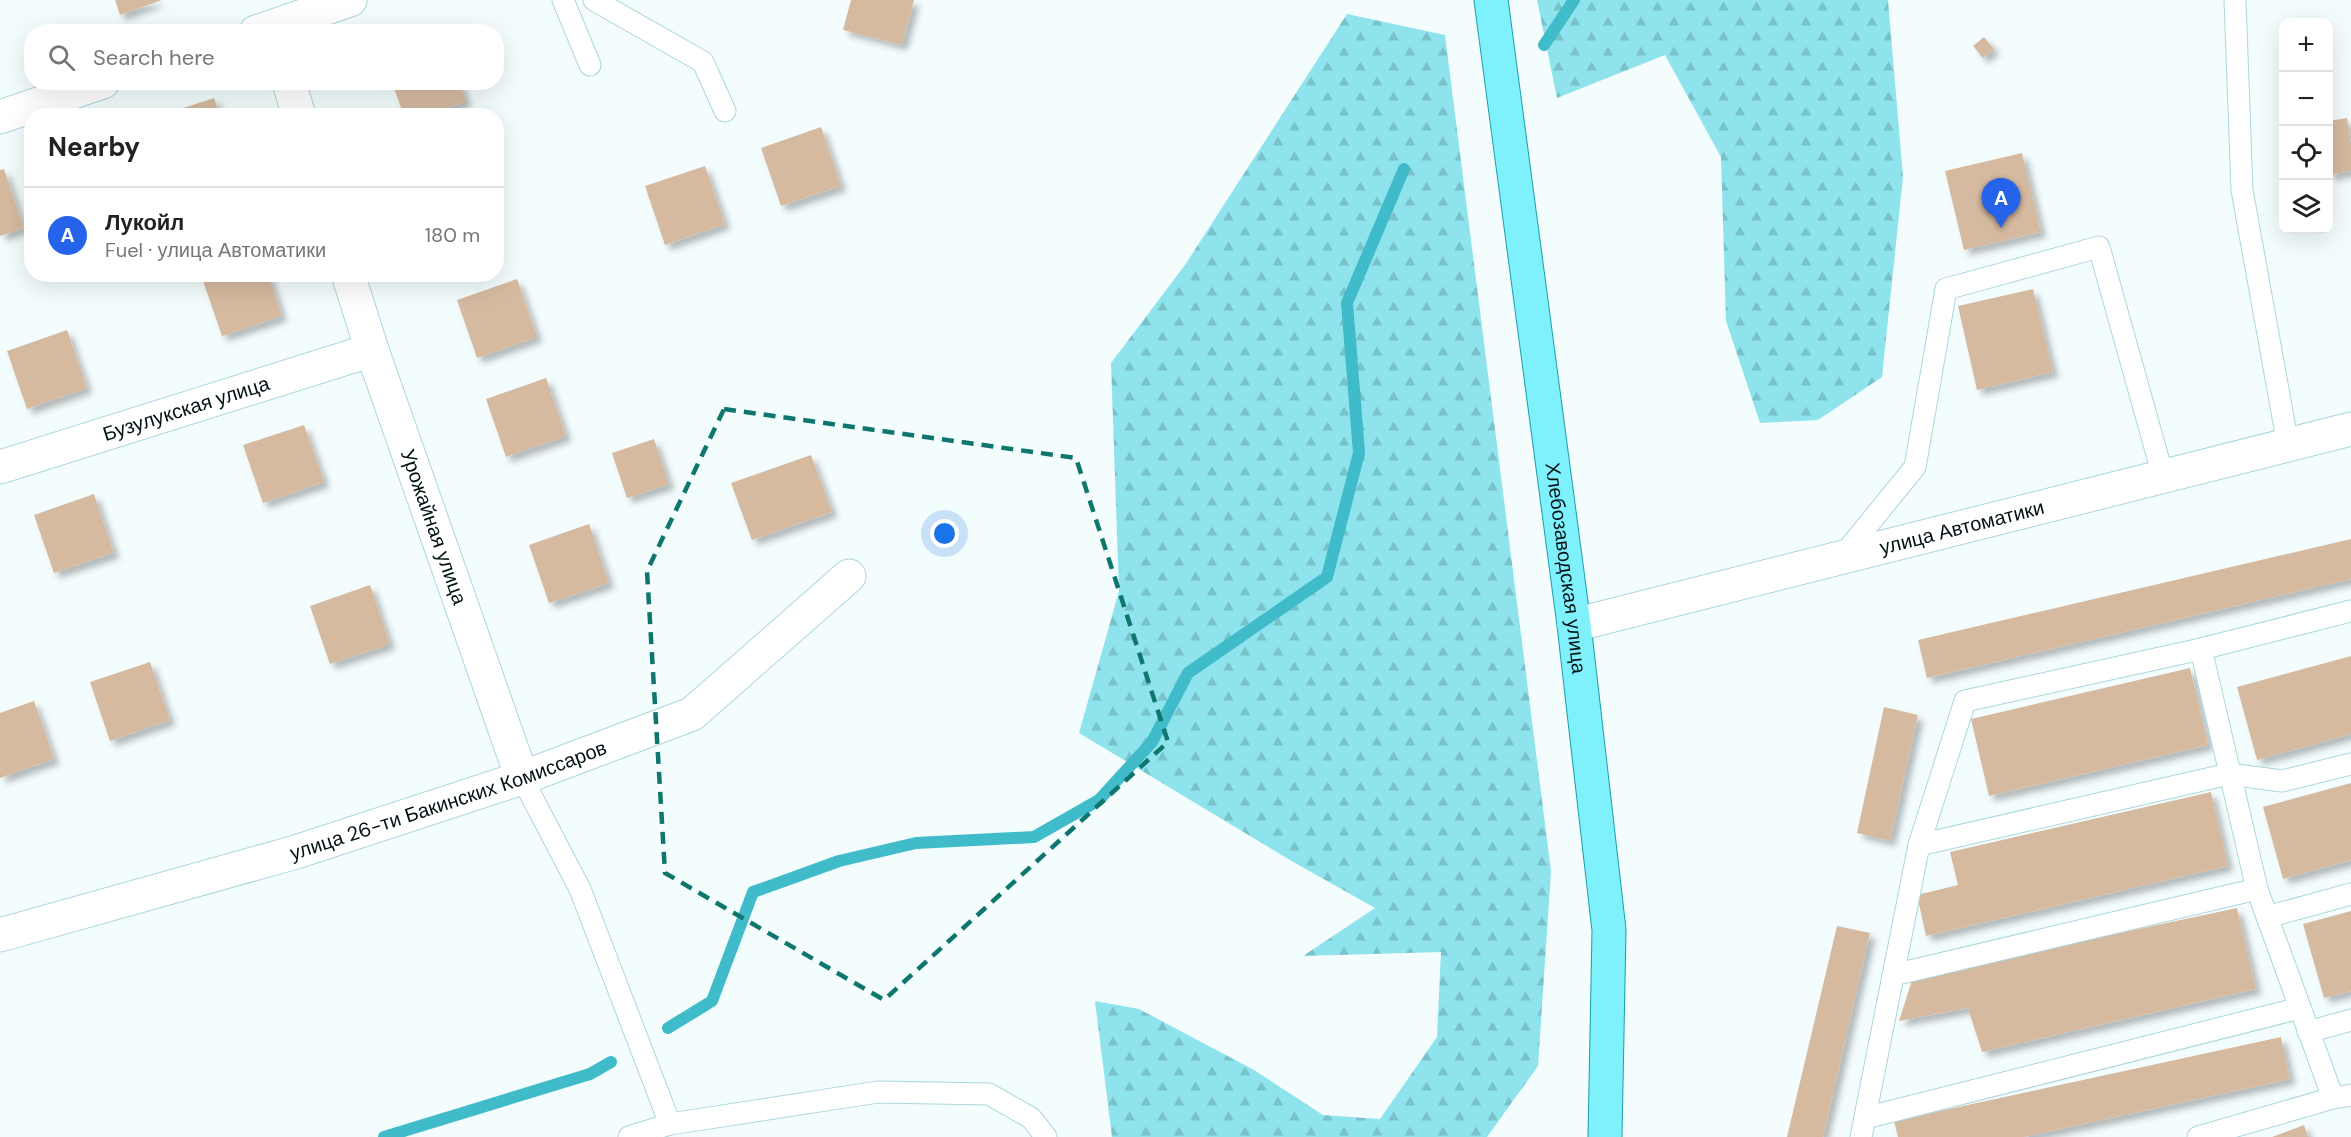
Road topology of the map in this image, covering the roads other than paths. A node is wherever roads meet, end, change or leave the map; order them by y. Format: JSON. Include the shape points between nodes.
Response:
{"nodes":[{"id":1,"x":350,"y":0,"type":"edge"},
{"id":2,"x":563,"y":0,"type":"edge"},
{"id":3,"x":594,"y":0,"type":"edge"},
{"id":4,"x":1491,"y":0,"type":"edge"},
{"id":5,"x":2235,"y":0,"type":"edge"},
{"id":6,"x":266,"y":22,"type":"edge"},
{"id":7,"x":590,"y":65,"type":"dead end"},
{"id":8,"x":79,"y":90,"type":"edge"},
{"id":9,"x":291,"y":90,"type":"edge"},
{"id":10,"x":26,"y":108,"type":"edge"},
{"id":11,"x":297,"y":108,"type":"edge"},
{"id":12,"x":24,"y":109,"type":"edge"},
{"id":13,"x":725,"y":111,"type":"dead end"},
{"id":14,"x":0,"y":117,"type":"edge"},
{"id":15,"x":351,"y":282,"type":"edge"},
{"id":16,"x":372,"y":350,"type":"junction"},
{"id":17,"x":2351,"y":429,"type":"edge"},
{"id":18,"x":2288,"y":445,"type":"junction"},
{"id":19,"x":0,"y":467,"type":"edge"},
{"id":20,"x":2163,"y":476,"type":"junction"},
{"id":21,"x":1840,"y":558,"type":"junction"},
{"id":22,"x":849,"y":576,"type":"dead end"},
{"id":23,"x":2351,"y":611,"type":"edge"},
{"id":24,"x":1574,"y":625,"type":"junction"},
{"id":25,"x":2200,"y":649,"type":"junction"},
{"id":26,"x":2351,"y":764,"type":"edge"},
{"id":27,"x":2229,"y":774,"type":"junction"},
{"id":28,"x":522,"y":778,"type":"junction"},
{"id":29,"x":1919,"y":845,"type":"junction"},
{"id":30,"x":2258,"y":889,"type":"junction"},
{"id":31,"x":2351,"y":894,"type":"edge"},
{"id":32,"x":2266,"y":917,"type":"junction"},
{"id":33,"x":0,"y":935,"type":"edge"},
{"id":34,"x":1893,"y":975,"type":"junction"},
{"id":35,"x":2300,"y":1008,"type":"junction"},
{"id":36,"x":2351,"y":1020,"type":"edge"},
{"id":37,"x":2308,"y":1032,"type":"junction"},
{"id":38,"x":2342,"y":1097,"type":"edge"},
{"id":39,"x":670,"y":1124,"type":"junction"},
{"id":40,"x":1863,"y":1127,"type":"edge"},
{"id":41,"x":629,"y":1137,"type":"edge"},
{"id":42,"x":1046,"y":1137,"type":"edge"},
{"id":43,"x":1605,"y":1137,"type":"edge"},
{"id":44,"x":2198,"y":1137,"type":"edge"}],
"edges":[{"from":1,"to":6,"type":"street"},
{"from":2,"to":7,"type":"lane"},
{"from":3,"to":13,"type":"lane","via":[[703,62]]},
{"from":4,"to":24,"type":"main road","name":"Хлебозаводская улица"},
{"from":5,"to":18,"type":"lane","via":[[2241,190]]},
{"from":8,"to":10,"type":"street"},
{"from":9,"to":11,"type":"street"},
{"from":12,"to":14,"type":"street"},
{"from":15,"to":16,"type":"street","name":"Урожайная улица"},
{"from":16,"to":19,"type":"street","name":"Бузулукская улица"},
{"from":16,"to":28,"type":"street","name":"Урожайная улица"},
{"from":17,"to":18,"type":"street","name":"улица Автоматики"},
{"from":18,"to":20,"type":"street","name":"улица Автоматики"},
{"from":20,"to":21,"type":"street","name":"улица Автоматики"},
{"from":20,"to":21,"type":"lane","via":[[2099,247],[1946,289],[1915,466]]},
{"from":21,"to":24,"type":"street","name":"улица Автоматики"},
{"from":22,"to":28,"type":"street","name":"улица 26-ти Бакинских Комиссаров","via":[[692,714]]},
{"from":23,"to":25,"type":"lane"},
{"from":24,"to":43,"type":"main road","name":"Хлебозаводская улица","via":[[1609,930]]},
{"from":25,"to":27,"type":"lane"},
{"from":25,"to":29,"type":"lane","via":[[1965,701]]},
{"from":26,"to":27,"type":"lane","via":[[2283,781]]},
{"from":27,"to":29,"type":"lane"},
{"from":27,"to":30,"type":"lane"},
{"from":28,"to":33,"type":"street","name":"улица 26-ти Бакинских Комиссаров","via":[[296,852]]},
{"from":28,"to":39,"type":"lane","via":[[580,889]]},
{"from":29,"to":34,"type":"lane"},
{"from":30,"to":32,"type":"lane"},
{"from":30,"to":34,"type":"lane"},
{"from":31,"to":32,"type":"lane"},
{"from":32,"to":35,"type":"lane"},
{"from":34,"to":40,"type":"lane"},
{"from":35,"to":37,"type":"lane"},
{"from":35,"to":40,"type":"lane"},
{"from":36,"to":37,"type":"lane"},
{"from":37,"to":38,"type":"lane"},
{"from":38,"to":44,"type":"lane"},
{"from":39,"to":41,"type":"lane"},
{"from":39,"to":42,"type":"lane","via":[[878,1092],[989,1094],[1031,1118]]}]}
